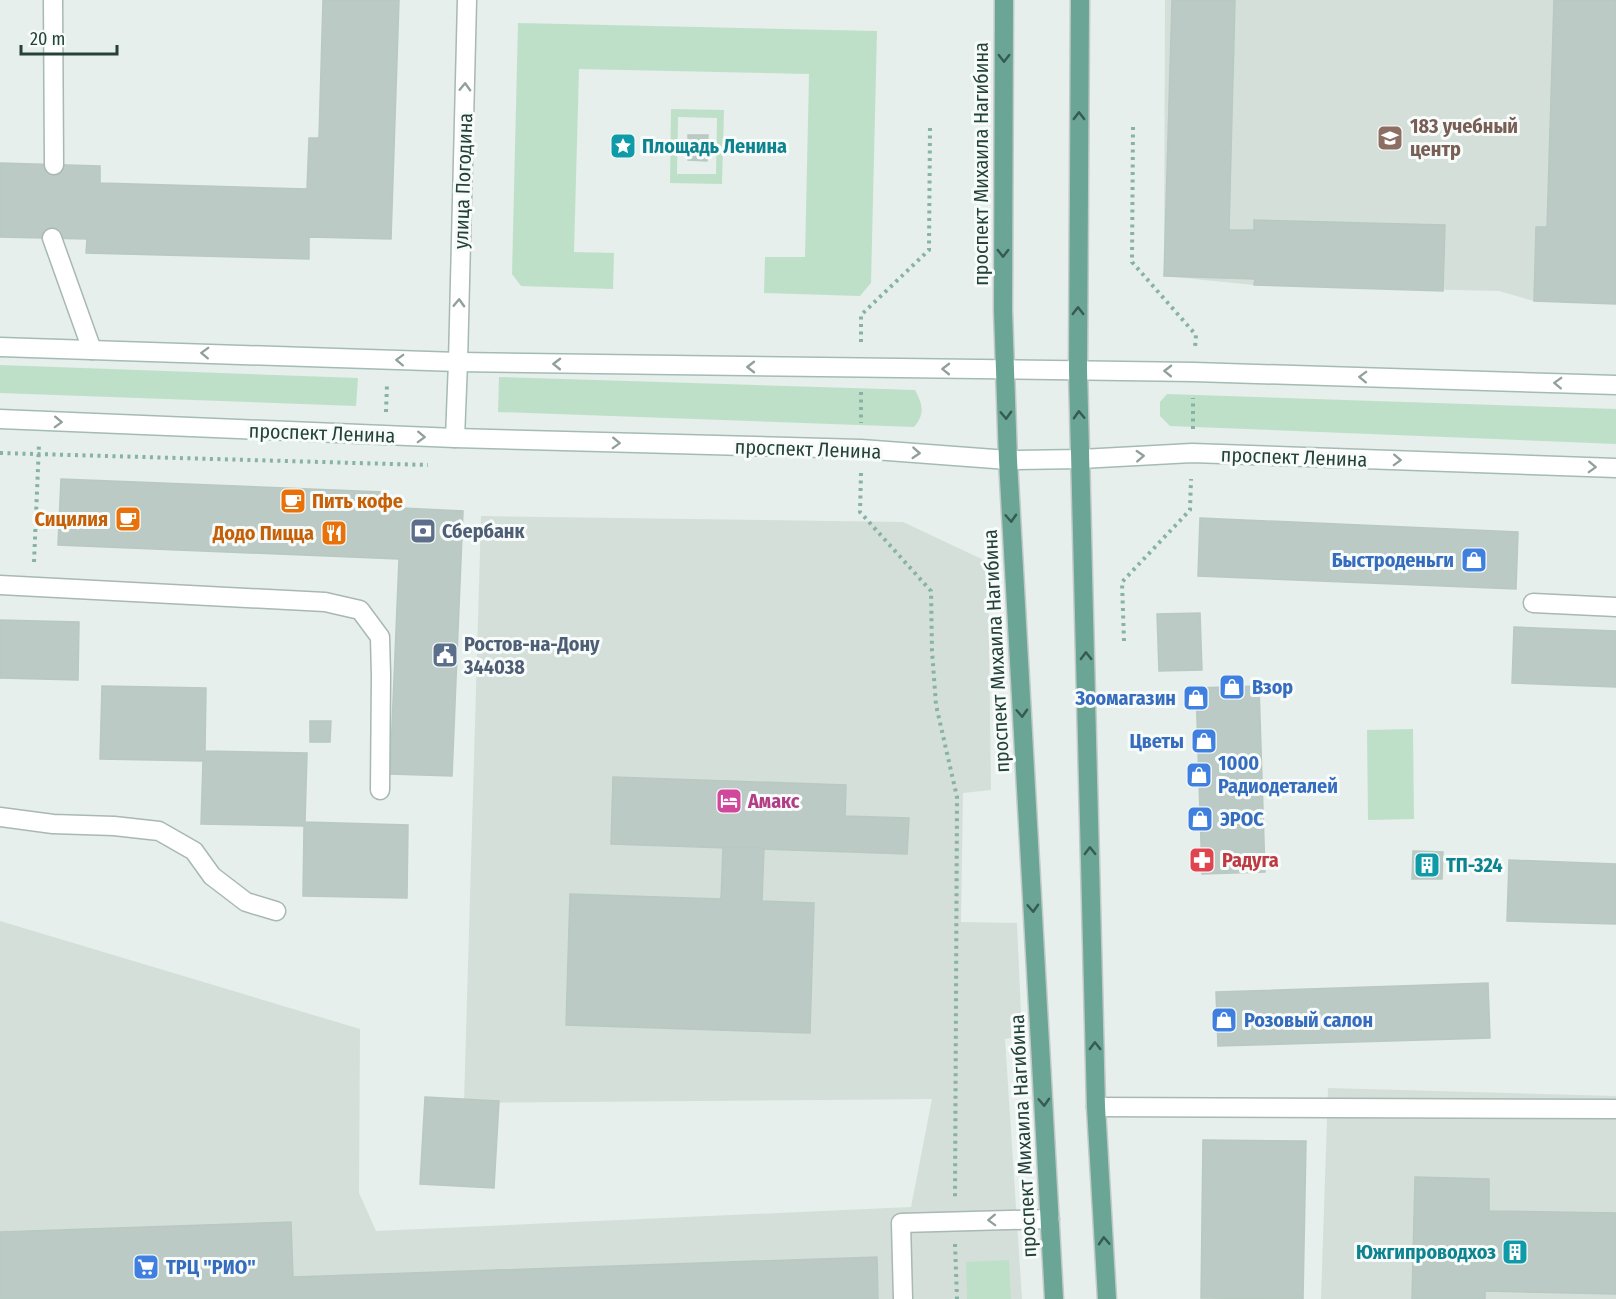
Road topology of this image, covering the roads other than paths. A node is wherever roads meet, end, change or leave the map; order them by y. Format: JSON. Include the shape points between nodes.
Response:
{"nodes":[{"id":1,"x":53,"y":0,"type":"edge"},
{"id":2,"x":468,"y":0,"type":"edge"},
{"id":3,"x":1004,"y":0,"type":"edge"},
{"id":4,"x":1080,"y":0,"type":"edge"},
{"id":5,"x":54,"y":165,"type":"dead end"},
{"id":6,"x":52,"y":238,"type":"dead end"},
{"id":7,"x":0,"y":346,"type":"edge"},
{"id":8,"x":92,"y":350,"type":"junction"},
{"id":9,"x":458,"y":362,"type":"junction"},
{"id":10,"x":1005,"y":369,"type":"junction"},
{"id":11,"x":1078,"y":370,"type":"junction"},
{"id":12,"x":1616,"y":385,"type":"edge"},
{"id":13,"x":0,"y":419,"type":"edge"},
{"id":14,"x":455,"y":438,"type":"junction"},
{"id":15,"x":1081,"y":459,"type":"junction"},
{"id":16,"x":1008,"y":460,"type":"junction"},
{"id":17,"x":1616,"y":468,"type":"edge"},
{"id":18,"x":0,"y":585,"type":"edge"},
{"id":19,"x":1533,"y":603,"type":"dead end"},
{"id":20,"x":1616,"y":607,"type":"edge"},
{"id":21,"x":380,"y":789,"type":"dead end"},
{"id":22,"x":0,"y":816,"type":"edge"},
{"id":23,"x":276,"y":911,"type":"dead end"},
{"id":24,"x":1096,"y":1107,"type":"junction"},
{"id":25,"x":1616,"y":1108,"type":"edge"},
{"id":26,"x":1050,"y":1219,"type":"junction"},
{"id":27,"x":903,"y":1299,"type":"edge"},
{"id":28,"x":1054,"y":1299,"type":"edge"},
{"id":29,"x":1107,"y":1299,"type":"edge"}],
"edges":[{"from":1,"to":5,"type":"main road"},
{"from":9,"to":2,"type":"main road","name":"улица Погодина","one_way":true},
{"from":3,"to":10,"type":"main road","name":"проспект Михаила Нагибина","one_way":true},
{"from":11,"to":4,"type":"main road","one_way":true},
{"from":6,"to":8,"type":"main road"},
{"from":7,"to":8,"type":"main road"},
{"from":9,"to":8,"type":"main road","one_way":true},
{"from":10,"to":9,"type":"main road","one_way":true},
{"from":9,"to":14,"type":"main road","name":"улица Погодина"},
{"from":10,"to":11,"type":"main road"},
{"from":10,"to":16,"type":"main road","name":"проспект Михаила Нагибина","one_way":true},
{"from":12,"to":11,"type":"main road","one_way":true},
{"from":15,"to":11,"type":"main road","one_way":true},
{"from":13,"to":14,"type":"main road","name":"проспект Ленина","one_way":true},
{"from":14,"to":16,"type":"main road","name":"проспект Ленина","one_way":true,"via":[[861,449]]},
{"from":15,"to":16,"type":"main road","name":"проспект Ленина"},
{"from":15,"to":17,"type":"main road","name":"проспект Ленина","one_way":true,"via":[[1192,453]]},
{"from":24,"to":15,"type":"main road","one_way":true},
{"from":16,"to":26,"type":"main road","name":"проспект Михаила Нагибина","one_way":true},
{"from":18,"to":21,"type":"main road","via":[[325,602],[360,610],[380,637]]},
{"from":19,"to":20,"type":"main road"},
{"from":22,"to":23,"type":"main road","via":[[159,831],[194,851],[212,876],[246,902]]},
{"from":24,"to":25,"type":"main road"},
{"from":29,"to":24,"type":"main road","one_way":true},
{"from":26,"to":27,"type":"main road","one_way":true,"via":[[901,1223]]},
{"from":26,"to":28,"type":"main road","name":"проспект Михаила Нагибина"}]}
